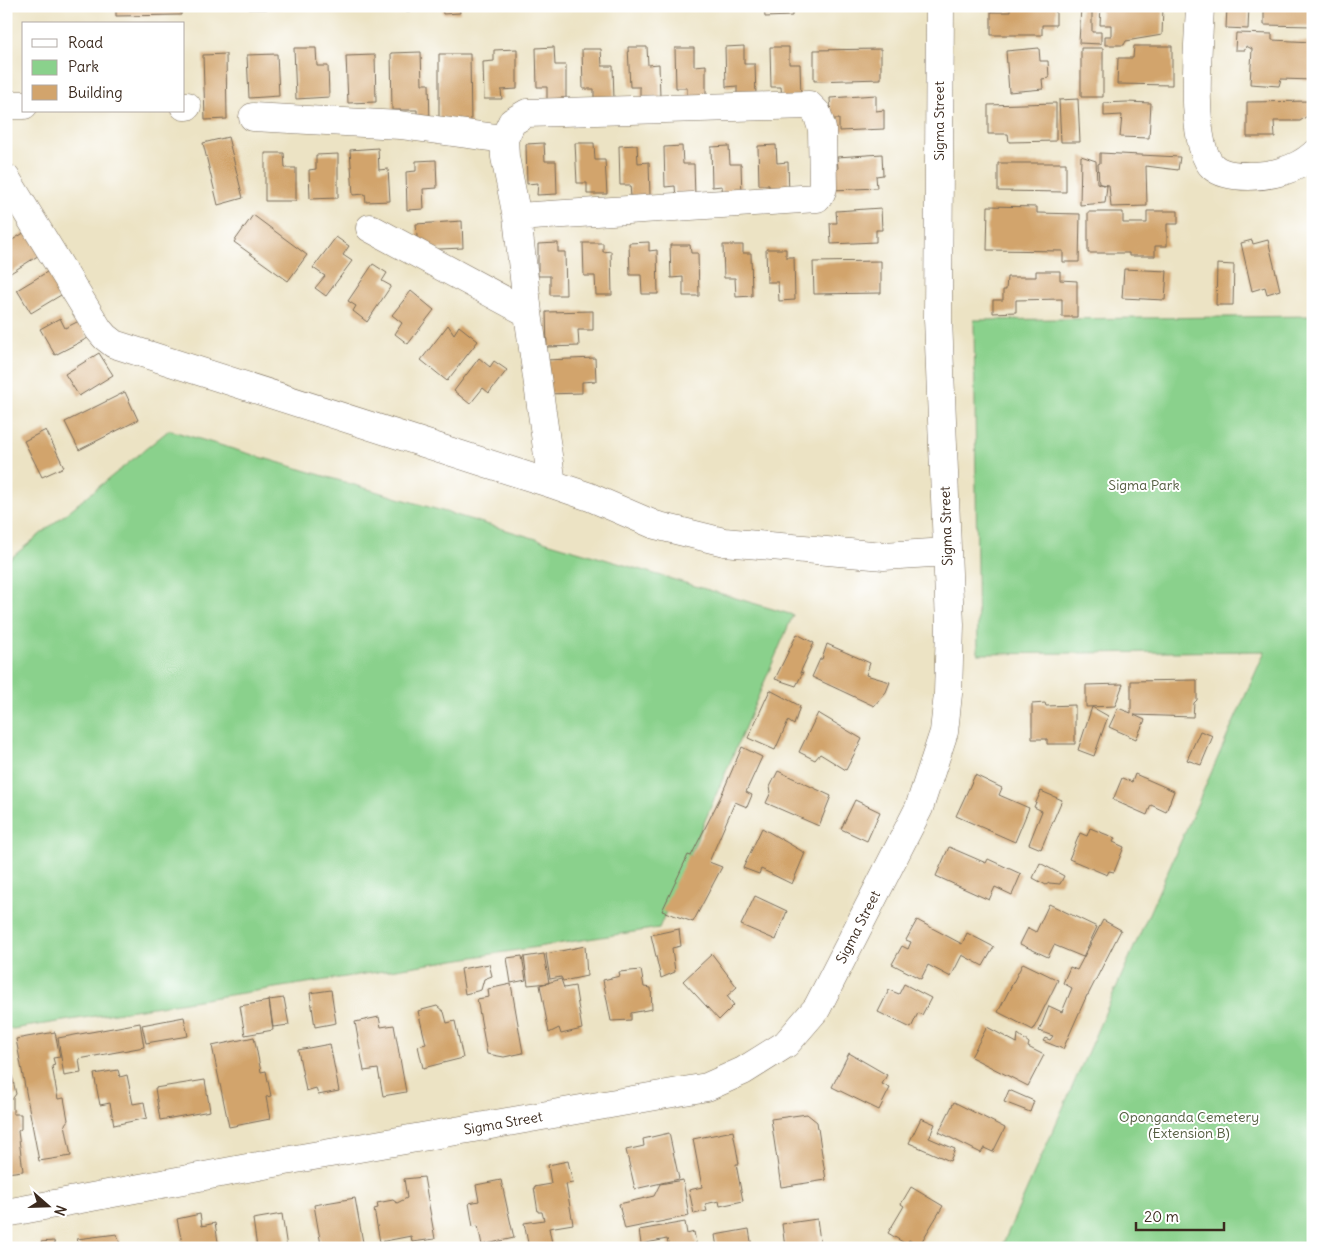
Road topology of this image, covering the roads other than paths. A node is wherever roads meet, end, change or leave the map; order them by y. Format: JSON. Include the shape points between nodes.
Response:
{"nodes":[{"id":1,"x":940,"y":6,"type":"edge"},
{"id":2,"x":1200,"y":6,"type":"edge"},
{"id":3,"x":6,"y":105,"type":"edge"},
{"id":4,"x":22,"y":105,"type":"edge"},
{"id":5,"x":253,"y":117,"type":"dead end"},
{"id":6,"x":504,"y":139,"type":"junction"},
{"id":7,"x":1313,"y":156,"type":"edge"},
{"id":8,"x":6,"y":178,"type":"edge"},
{"id":9,"x":518,"y":217,"type":"junction"},
{"id":10,"x":370,"y":228,"type":"dead end"},
{"id":11,"x":528,"y":313,"type":"junction"},
{"id":12,"x":552,"y":484,"type":"junction"},
{"id":13,"x":947,"y":552,"type":"junction"},
{"id":14,"x":6,"y":1213,"type":"edge"}],
"edges":[{"from":1,"to":13,"type":"street","name":"Sigma Street","via":[[938,318]]},
{"from":2,"to":7,"type":"street","via":[[1196,103],[1203,151],[1214,167],[1234,176],[1266,176],[1303,164]]},
{"from":3,"to":4,"type":"street"},
{"from":5,"to":6,"type":"street","via":[[400,125]]},
{"from":6,"to":9,"type":"street"},
{"from":6,"to":9,"type":"street","via":[[512,122],[527,113],[809,106],[817,113],[822,129],[822,188],[817,198]]},
{"from":8,"to":12,"type":"street","via":[[99,330],[114,344]]},
{"from":9,"to":11,"type":"street"},
{"from":10,"to":11,"type":"street"},
{"from":11,"to":12,"type":"street"},
{"from":12,"to":13,"type":"street","via":[[655,525],[724,542],[884,556]]},
{"from":13,"to":14,"type":"street","name":"Sigma Street","via":[[948,694],[944,732],[934,766],[919,808],[817,1008],[786,1044],[743,1070],[706,1087]]}]}
